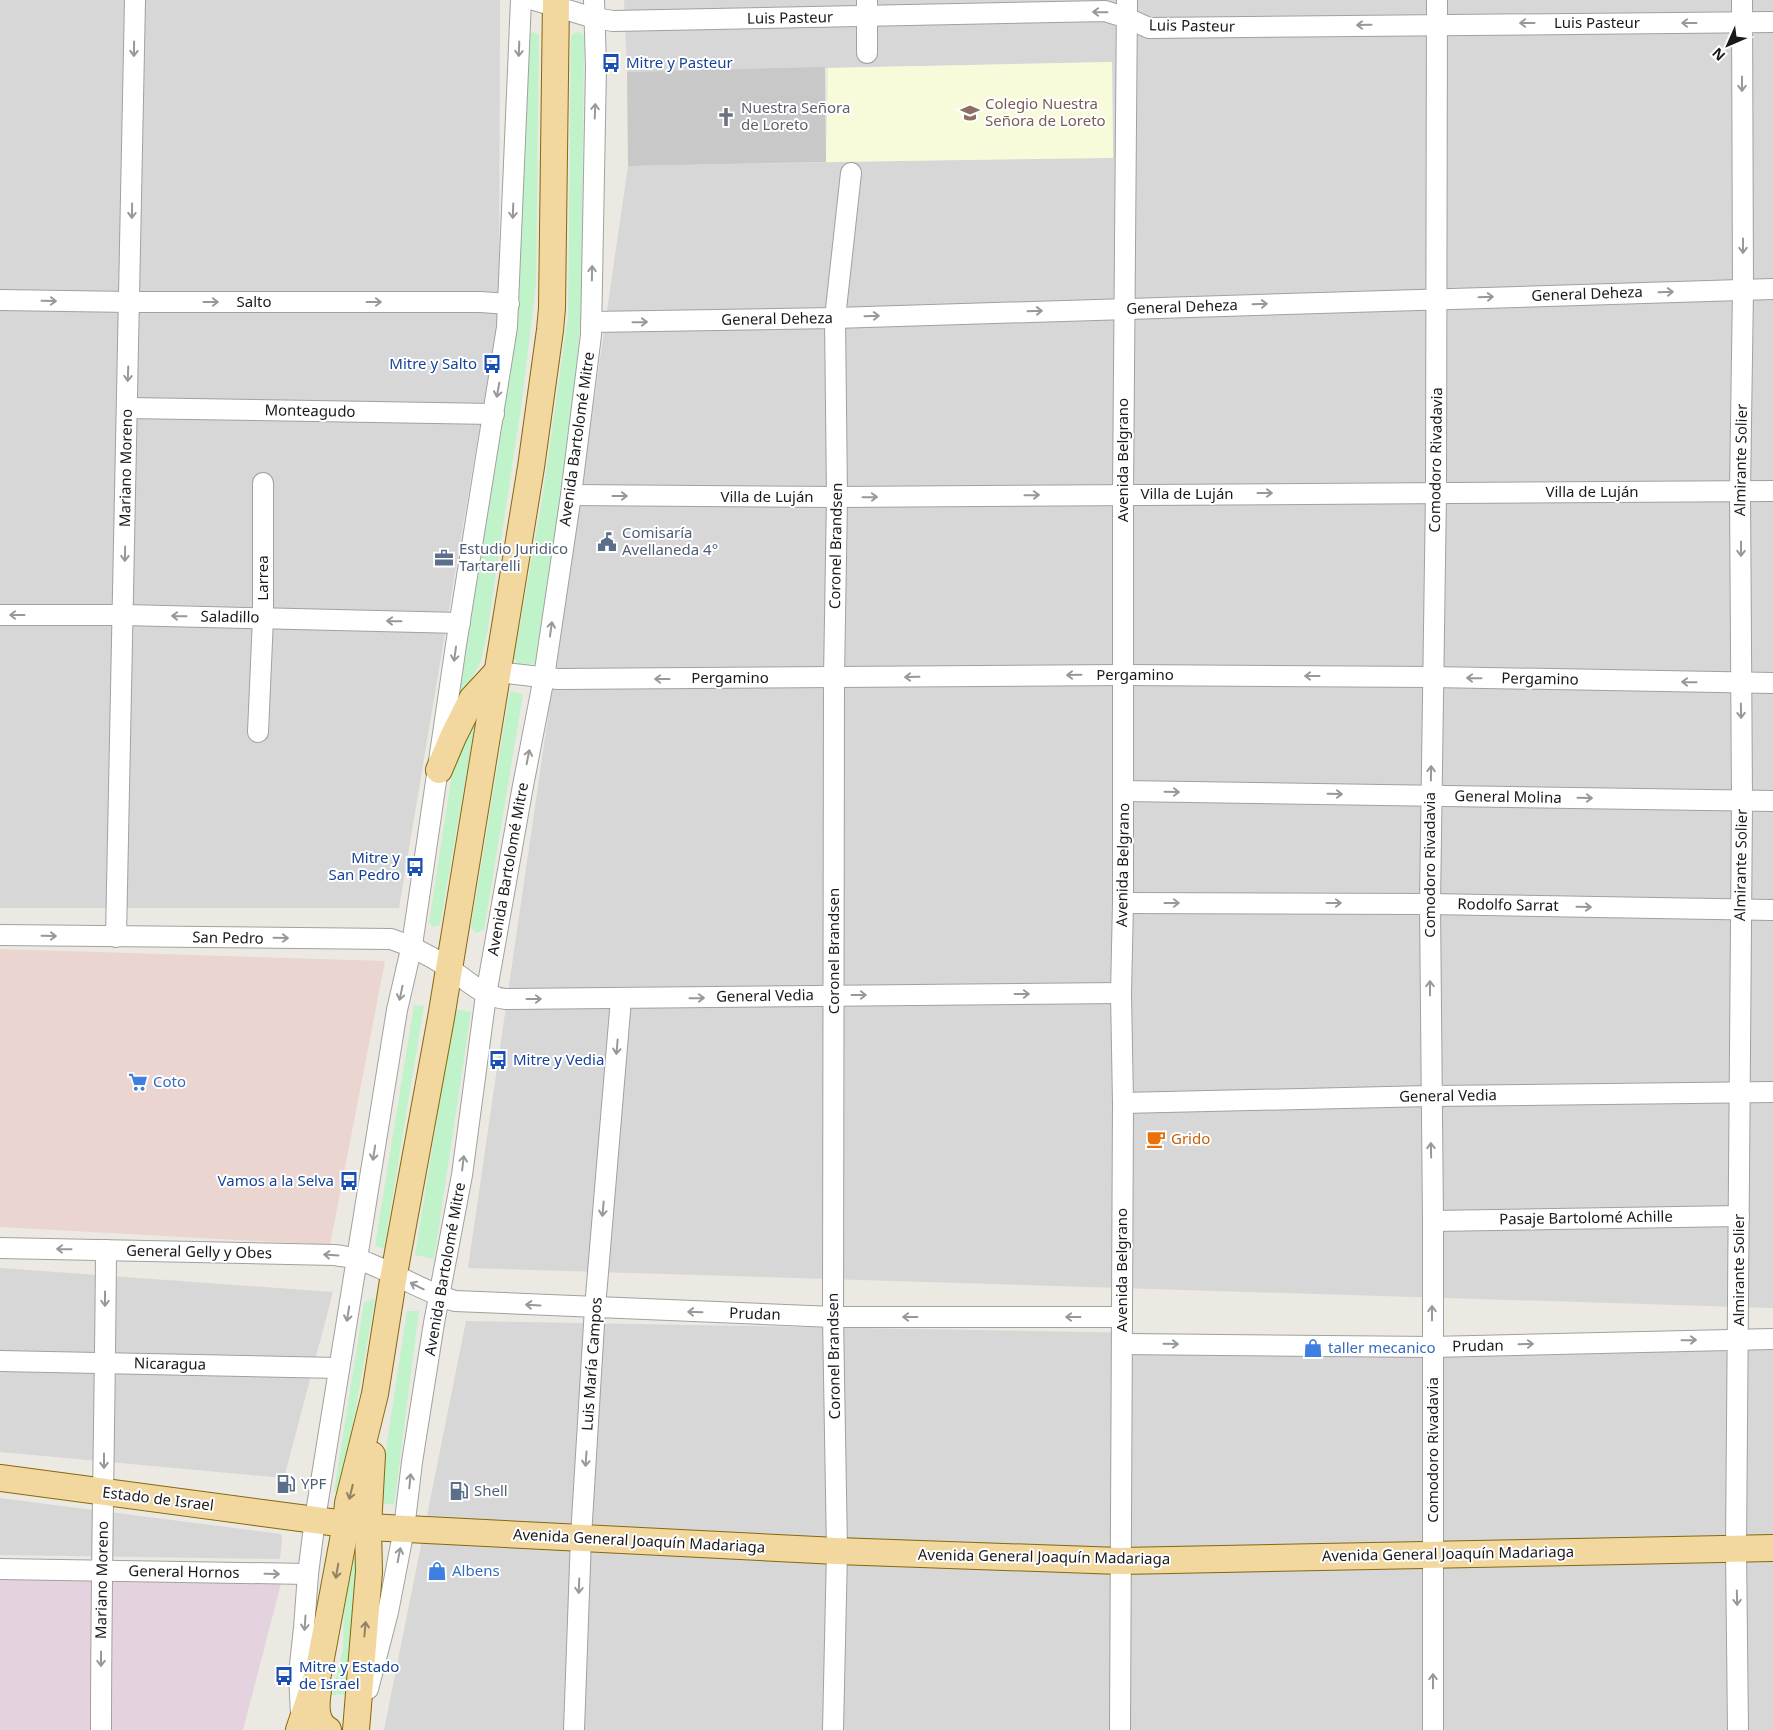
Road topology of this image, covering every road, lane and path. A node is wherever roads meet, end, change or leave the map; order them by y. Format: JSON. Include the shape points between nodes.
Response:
{"nodes":[{"id":1,"x":135,"y":0,"type":"edge"},
{"id":2,"x":521,"y":0,"type":"edge"},
{"id":3,"x":1437,"y":0,"type":"edge"},
{"id":4,"x":1742,"y":0,"type":"edge"},
{"id":5,"x":549,"y":2,"type":"edge"},
{"id":6,"x":594,"y":9,"type":"edge"},
{"id":7,"x":867,"y":9,"type":"edge"},
{"id":8,"x":1127,"y":9,"type":"edge"},
{"id":9,"x":1742,"y":22,"type":"junction"},
{"id":10,"x":1773,"y":22,"type":"edge"},
{"id":11,"x":1436,"y":24,"type":"junction"},
{"id":12,"x":867,"y":52,"type":"dead end"},
{"id":13,"x":851,"y":173,"type":"dead end"},
{"id":14,"x":1743,"y":289,"type":"junction"},
{"id":15,"x":1773,"y":289,"type":"edge"},
{"id":16,"x":1438,"y":299,"type":"junction"},
{"id":17,"x":0,"y":300,"type":"edge"},
{"id":18,"x":130,"y":302,"type":"junction"},
{"id":19,"x":509,"y":304,"type":"junction"},
{"id":20,"x":1124,"y":308,"type":"junction"},
{"id":21,"x":835,"y":318,"type":"junction"},
{"id":22,"x":591,"y":322,"type":"junction"},
{"id":23,"x":127,"y":408,"type":"junction"},
{"id":24,"x":494,"y":414,"type":"junction"},
{"id":25,"x":263,"y":483,"type":"dead end"},
{"id":26,"x":1740,"y":491,"type":"junction"},
{"id":27,"x":1773,"y":491,"type":"edge"},
{"id":28,"x":1436,"y":492,"type":"junction"},
{"id":29,"x":1123,"y":494,"type":"junction"},
{"id":30,"x":571,"y":496,"type":"junction"},
{"id":31,"x":837,"y":497,"type":"junction"},
{"id":32,"x":0,"y":615,"type":"edge"},
{"id":33,"x":124,"y":615,"type":"junction"},
{"id":34,"x":263,"y":618,"type":"junction"},
{"id":35,"x":460,"y":623,"type":"junction"},
{"id":36,"x":497,"y":672,"type":"junction"},
{"id":37,"x":1123,"y":675,"type":"junction"},
{"id":38,"x":544,"y":677,"type":"junction"},
{"id":39,"x":1432,"y":677,"type":"junction"},
{"id":40,"x":834,"y":678,"type":"junction"},
{"id":41,"x":1741,"y":683,"type":"junction"},
{"id":42,"x":1773,"y":683,"type":"edge"},
{"id":43,"x":258,"y":732,"type":"dead end"},
{"id":44,"x":439,"y":770,"type":"junction"},
{"id":45,"x":1124,"y":791,"type":"junction"},
{"id":46,"x":1431,"y":796,"type":"junction"},
{"id":47,"x":1742,"y":801,"type":"junction"},
{"id":48,"x":1773,"y":801,"type":"edge"},
{"id":49,"x":1123,"y":903,"type":"junction"},
{"id":50,"x":1430,"y":904,"type":"junction"},
{"id":51,"x":1740,"y":910,"type":"junction"},
{"id":52,"x":1773,"y":910,"type":"edge"},
{"id":53,"x":0,"y":935,"type":"edge"},
{"id":54,"x":116,"y":936,"type":"junction"},
{"id":55,"x":412,"y":945,"type":"junction"},
{"id":56,"x":449,"y":968,"type":"junction"},
{"id":57,"x":1121,"y":993,"type":"junction"},
{"id":58,"x":486,"y":995,"type":"junction"},
{"id":59,"x":834,"y":995,"type":"junction"},
{"id":60,"x":621,"y":999,"type":"junction"},
{"id":61,"x":1773,"y":1092,"type":"edge"},
{"id":62,"x":1740,"y":1093,"type":"junction"},
{"id":63,"x":1430,"y":1096,"type":"junction"},
{"id":64,"x":1123,"y":1103,"type":"junction"},
{"id":65,"x":1739,"y":1216,"type":"junction"},
{"id":66,"x":1432,"y":1221,"type":"junction"},
{"id":67,"x":0,"y":1248,"type":"edge"},
{"id":68,"x":106,"y":1250,"type":"junction"},
{"id":69,"x":358,"y":1260,"type":"junction"},
{"id":70,"x":394,"y":1274,"type":"junction"},
{"id":71,"x":440,"y":1297,"type":"junction"},
{"id":72,"x":595,"y":1308,"type":"junction"},
{"id":73,"x":833,"y":1317,"type":"junction"},
{"id":74,"x":1122,"y":1317,"type":"junction"},
{"id":75,"x":1739,"y":1339,"type":"junction"},
{"id":76,"x":1773,"y":1339,"type":"edge"},
{"id":77,"x":1123,"y":1344,"type":"junction"},
{"id":78,"x":1432,"y":1347,"type":"junction"},
{"id":79,"x":0,"y":1361,"type":"edge"},
{"id":80,"x":105,"y":1362,"type":"junction"},
{"id":81,"x":340,"y":1368,"type":"junction"},
{"id":82,"x":0,"y":1478,"type":"edge"},
{"id":83,"x":104,"y":1492,"type":"junction"},
{"id":84,"x":315,"y":1519,"type":"junction"},
{"id":85,"x":357,"y":1525,"type":"junction"},
{"id":86,"x":404,"y":1529,"type":"junction"},
{"id":87,"x":581,"y":1537,"type":"junction"},
{"id":88,"x":1773,"y":1548,"type":"edge"},
{"id":89,"x":1736,"y":1549,"type":"junction"},
{"id":90,"x":837,"y":1552,"type":"junction"},
{"id":91,"x":1433,"y":1554,"type":"junction"},
{"id":92,"x":1120,"y":1560,"type":"junction"},
{"id":93,"x":0,"y":1569,"type":"edge"},
{"id":94,"x":101,"y":1570,"type":"junction"},
{"id":95,"x":308,"y":1574,"type":"junction"},
{"id":96,"x":318,"y":1674,"type":"junction"},
{"id":97,"x":300,"y":1727,"type":"edge"},
{"id":98,"x":101,"y":1730,"type":"edge"},
{"id":99,"x":328,"y":1730,"type":"edge"},
{"id":100,"x":356,"y":1730,"type":"edge"},
{"id":101,"x":574,"y":1730,"type":"edge"},
{"id":102,"x":833,"y":1730,"type":"edge"},
{"id":103,"x":1120,"y":1730,"type":"edge"},
{"id":104,"x":1433,"y":1730,"type":"edge"},
{"id":105,"x":1738,"y":1730,"type":"edge"}],
"edges":[{"from":1,"to":18,"type":"street","name":"Mariano Moreno","one_way":true},
{"from":2,"to":19,"type":"street","name":"Avenida Bartolomé Mitre","one_way":true},
{"from":3,"to":11,"type":"street","name":"Comodoro Rivadavia"},
{"from":4,"to":9,"type":"street","name":"Almirante Solier"},
{"from":5,"to":6,"type":"street","name":"Luis Pasteur"},
{"from":5,"to":36,"type":"main road","name":"Avenida Bartolomé Mitre","via":[[550,330]]},
{"from":6,"to":7,"type":"street","name":"Luis Pasteur","via":[[613,21]]},
{"from":22,"to":6,"type":"street","name":"Avenida Bartolomé Mitre","one_way":true,"via":[[596,67]]},
{"from":8,"to":7,"type":"street","name":"Luis Pasteur","one_way":true,"via":[[1105,12]]},
{"from":7,"to":12,"type":"street"},
{"from":11,"to":8,"type":"street","name":"Luis Pasteur","one_way":true,"via":[[1149,28]]},
{"from":8,"to":20,"type":"street","name":"Avenida Belgrano"},
{"from":9,"to":10,"type":"street","name":"Luis Pasteur"},
{"from":9,"to":11,"type":"street","name":"Luis Pasteur","one_way":true},
{"from":9,"to":14,"type":"street","name":"Almirante Solier","one_way":true},
{"from":11,"to":16,"type":"street","name":"Comodoro Rivadavia"},
{"from":13,"to":21,"type":"street","name":"Coronel Brandsen"},
{"from":14,"to":15,"type":"street","name":"General Deheza"},
{"from":16,"to":14,"type":"street","name":"General Deheza","one_way":true},
{"from":14,"to":26,"type":"street","name":"Almirante Solier"},
{"from":20,"to":16,"type":"street","name":"General Deheza","one_way":true},
{"from":16,"to":28,"type":"street","name":"Comodoro Rivadavia"},
{"from":17,"to":18,"type":"street","name":"Salto","one_way":true},
{"from":18,"to":19,"type":"street","name":"Salto","one_way":true},
{"from":18,"to":23,"type":"street","name":"Mariano Moreno","one_way":true},
{"from":19,"to":24,"type":"street","name":"Avenida Bartolomé Mitre","one_way":true},
{"from":21,"to":20,"type":"street","name":"General Deheza","one_way":true},
{"from":20,"to":29,"type":"street","name":"Avenida Belgrano"},
{"from":22,"to":21,"type":"street","name":"General Deheza","one_way":true},
{"from":21,"to":31,"type":"street","name":"Coronel Brandsen"},
{"from":22,"to":30,"type":"street","name":"Avenida Bartolomé Mitre"},
{"from":23,"to":24,"type":"street","name":"Monteagudo"},
{"from":23,"to":33,"type":"street","name":"Mariano Moreno","one_way":true},
{"from":24,"to":35,"type":"street","name":"Avenida Bartolomé Mitre"},
{"from":25,"to":34,"type":"street","name":"Larrea"},
{"from":26,"to":27,"type":"street","name":"Villa de Luján"},
{"from":26,"to":28,"type":"street","name":"Villa de Luján"},
{"from":26,"to":41,"type":"street","name":"Almirante Solier","one_way":true},
{"from":29,"to":28,"type":"street","name":"Villa de Luján","one_way":true},
{"from":28,"to":39,"type":"street","name":"Comodoro Rivadavia"},
{"from":31,"to":29,"type":"street","name":"Villa de Luján","one_way":true},
{"from":29,"to":37,"type":"street","name":"Avenida Belgrano"},
{"from":30,"to":31,"type":"street","name":"Villa de Luján","one_way":true},
{"from":38,"to":30,"type":"street","name":"Avenida Bartolomé Mitre","one_way":true},
{"from":31,"to":40,"type":"street","name":"Coronel Brandsen"},
{"from":33,"to":32,"type":"street","name":"Saladillo","one_way":true},
{"from":34,"to":33,"type":"street","name":"Saladillo","one_way":true},
{"from":33,"to":54,"type":"street","name":"Mariano Moreno"},
{"from":35,"to":34,"type":"street","name":"Saladillo","one_way":true},
{"from":34,"to":43,"type":"street","name":"Larrea"},
{"from":35,"to":44,"type":"street","name":"Avenida Bartolomé Mitre","one_way":true},
{"from":36,"to":38,"type":"street","name":"Pergamino"},
{"from":36,"to":44,"type":"main road","via":[[472,699]]},
{"from":36,"to":56,"type":"main road","name":"Avenida Bartolomé Mitre"},
{"from":39,"to":37,"type":"street","name":"Pergamino","one_way":true},
{"from":37,"to":40,"type":"street","name":"Pergamino","one_way":true},
{"from":37,"to":45,"type":"street","name":"Avenida Belgrano"},
{"from":40,"to":38,"type":"street","name":"Pergamino","one_way":true},
{"from":58,"to":38,"type":"street","name":"Avenida Bartolomé Mitre","one_way":true},
{"from":41,"to":39,"type":"street","name":"Pergamino","one_way":true},
{"from":46,"to":39,"type":"street","name":"Comodoro Rivadavia","one_way":true},
{"from":40,"to":59,"type":"street","name":"Coronel Brandsen"},
{"from":41,"to":42,"type":"street","name":"Pergamino"},
{"from":41,"to":47,"type":"street","name":"Almirante Solier","one_way":true},
{"from":44,"to":55,"type":"street","name":"Avenida Bartolomé Mitre"},
{"from":45,"to":46,"type":"street","name":"General Molina","one_way":true},
{"from":45,"to":49,"type":"street","name":"Avenida Belgrano"},
{"from":46,"to":47,"type":"street","name":"General Molina","one_way":true},
{"from":46,"to":50,"type":"street","name":"Comodoro Rivadavia"},
{"from":47,"to":48,"type":"street","name":"General Molina"},
{"from":47,"to":51,"type":"street","name":"Almirante Solier"},
{"from":49,"to":50,"type":"street","name":"Rodolfo Sarrat","one_way":true},
{"from":49,"to":57,"type":"street","name":"Avenida Belgrano"},
{"from":50,"to":51,"type":"street","name":"Rodolfo Sarrat","one_way":true},
{"from":63,"to":50,"type":"street","name":"Comodoro Rivadavia","one_way":true},
{"from":51,"to":52,"type":"street","name":"Rodolfo Sarrat"},
{"from":51,"to":62,"type":"street","name":"Almirante Solier"},
{"from":53,"to":54,"type":"street","name":"San Pedro","one_way":true},
{"from":54,"to":55,"type":"street","name":"San Pedro","one_way":true,"via":[[391,939]]},
{"from":55,"to":56,"type":"street","name":"San Pedro"},
{"from":55,"to":69,"type":"street","name":"Avenida Bartolomé Mitre","one_way":true,"via":[[397,1010]]},
{"from":56,"to":58,"type":"street","name":"General Vedia"},
{"from":56,"to":70,"type":"main road","name":"Avenida Bartolomé Mitre"},
{"from":59,"to":57,"type":"street","name":"General Vedia","one_way":true},
{"from":57,"to":64,"type":"street","name":"Avenida Belgrano"},
{"from":58,"to":60,"type":"street","name":"General Vedia","one_way":true,"via":[[506,999]]},
{"from":71,"to":58,"type":"street","name":"Avenida Bartolomé Mitre","one_way":true,"via":[[462,1175]]},
{"from":60,"to":59,"type":"street","name":"General Vedia","one_way":true},
{"from":59,"to":73,"type":"street","name":"Coronel Brandsen"},
{"from":60,"to":72,"type":"street","name":"Luis María Campos","one_way":true},
{"from":61,"to":62,"type":"street","name":"General Vedia"},
{"from":62,"to":63,"type":"street","name":"General Vedia"},
{"from":62,"to":65,"type":"street","name":"Almirante Solier"},
{"from":63,"to":64,"type":"street","name":"General Vedia"},
{"from":66,"to":63,"type":"street","name":"Comodoro Rivadavia","one_way":true},
{"from":64,"to":74,"type":"street","name":"Avenida Belgrano"},
{"from":65,"to":66,"type":"street","name":"Pasaje Bartolomé Achille"},
{"from":65,"to":75,"type":"street","name":"Almirante Solier"},
{"from":78,"to":66,"type":"street","name":"Comodoro Rivadavia","one_way":true},
{"from":68,"to":67,"type":"street","name":"General Gelly y Obes","one_way":true},
{"from":69,"to":68,"type":"street","name":"General Gelly y Obes","one_way":true,"via":[[334,1255]]},
{"from":68,"to":80,"type":"street","name":"Mariano Moreno","one_way":true},
{"from":69,"to":70,"type":"street","name":"General Gelly y Obes"},
{"from":69,"to":81,"type":"street","name":"Avenida Bartolomé Mitre","one_way":true},
{"from":71,"to":70,"type":"street","name":"Prudan","one_way":true},
{"from":70,"to":85,"type":"main road","name":"Avenida Bartolomé Mitre","via":[[375,1394],[348,1503]]},
{"from":72,"to":71,"type":"street","name":"Prudan","one_way":true,"via":[[455,1301]]},
{"from":86,"to":71,"type":"street","name":"Avenida Bartolomé Mitre","one_way":true},
{"from":73,"to":72,"type":"street","name":"Prudan","one_way":true},
{"from":72,"to":87,"type":"street","name":"Luis María Campos","one_way":true},
{"from":74,"to":73,"type":"street","name":"Prudan","one_way":true},
{"from":73,"to":90,"type":"street","name":"Coronel Brandsen"},
{"from":74,"to":77,"type":"street","name":"Avenida Belgrano"},
{"from":75,"to":76,"type":"street","name":"Prudan"},
{"from":78,"to":75,"type":"street","name":"Prudan","one_way":true},
{"from":75,"to":89,"type":"street","name":"Almirante Solier"},
{"from":77,"to":78,"type":"street","name":"Prudan","one_way":true},
{"from":77,"to":92,"type":"street","name":"Avenida Belgrano"},
{"from":78,"to":91,"type":"street","name":"Comodoro Rivadavia"},
{"from":79,"to":80,"type":"street","name":"Nicaragua"},
{"from":80,"to":81,"type":"street","name":"Nicaragua"},
{"from":80,"to":83,"type":"street","name":"Mariano Moreno","one_way":true},
{"from":81,"to":84,"type":"street","name":"Avenida Bartolomé Mitre"},
{"from":82,"to":83,"type":"main road","name":"Estado de Israel"},
{"from":83,"to":84,"type":"main road","name":"Estado de Israel"},
{"from":83,"to":94,"type":"street","name":"Mariano Moreno"},
{"from":84,"to":85,"type":"main road","name":"Avenida General Joaquín Madariaga"},
{"from":84,"to":95,"type":"street","name":"Avenida Bartolomé Mitre"},
{"from":85,"to":86,"type":"main road","name":"Avenida General Joaquín Madariaga"},
{"from":85,"to":96,"type":"main road","name":"Avenida Bartolomé Mitre","one_way":true},
{"from":100,"to":85,"type":"main road","name":"Avenida Bartolomé Mitre","one_way":true,"via":[[369,1572]]},
{"from":86,"to":87,"type":"main road","name":"Avenida General Joaquín Madariaga"},
{"from":100,"to":86,"type":"street","name":"Avenida Bartolomé Mitre","one_way":true,"via":[[388,1612]]},
{"from":87,"to":90,"type":"main road","name":"Avenida General Joaquín Madariaga"},
{"from":87,"to":101,"type":"street","name":"Luis María Campos","one_way":true},
{"from":88,"to":89,"type":"main road","name":"Avenida General Joaquín Madariaga"},
{"from":89,"to":91,"type":"main road","name":"Avenida General Joaquín Madariaga"},
{"from":89,"to":105,"type":"street","name":"Almirante Solier","one_way":true},
{"from":90,"to":92,"type":"main road","name":"Avenida General Joaquín Madariaga"},
{"from":90,"to":102,"type":"street","name":"Coronel Brandsen"},
{"from":91,"to":92,"type":"main road","name":"Avenida General Joaquín Madariaga"},
{"from":104,"to":91,"type":"street","name":"Comodoro Rivadavia","one_way":true},
{"from":92,"to":103,"type":"street","name":"Avenida Belgrano"},
{"from":93,"to":94,"type":"street","name":"General Hornos"},
{"from":94,"to":95,"type":"street","name":"General Hornos","one_way":true},
{"from":94,"to":98,"type":"street","name":"Mariano Moreno","one_way":true},
{"from":95,"to":97,"type":"street","name":"Avenida Bartolomé Mitre","one_way":true,"via":[[299,1674]]},
{"from":96,"to":97,"type":"main road","name":"Avenida Bartolomé Mitre"},
{"from":96,"to":99,"type":"main road","via":[[317,1716]]}]}
